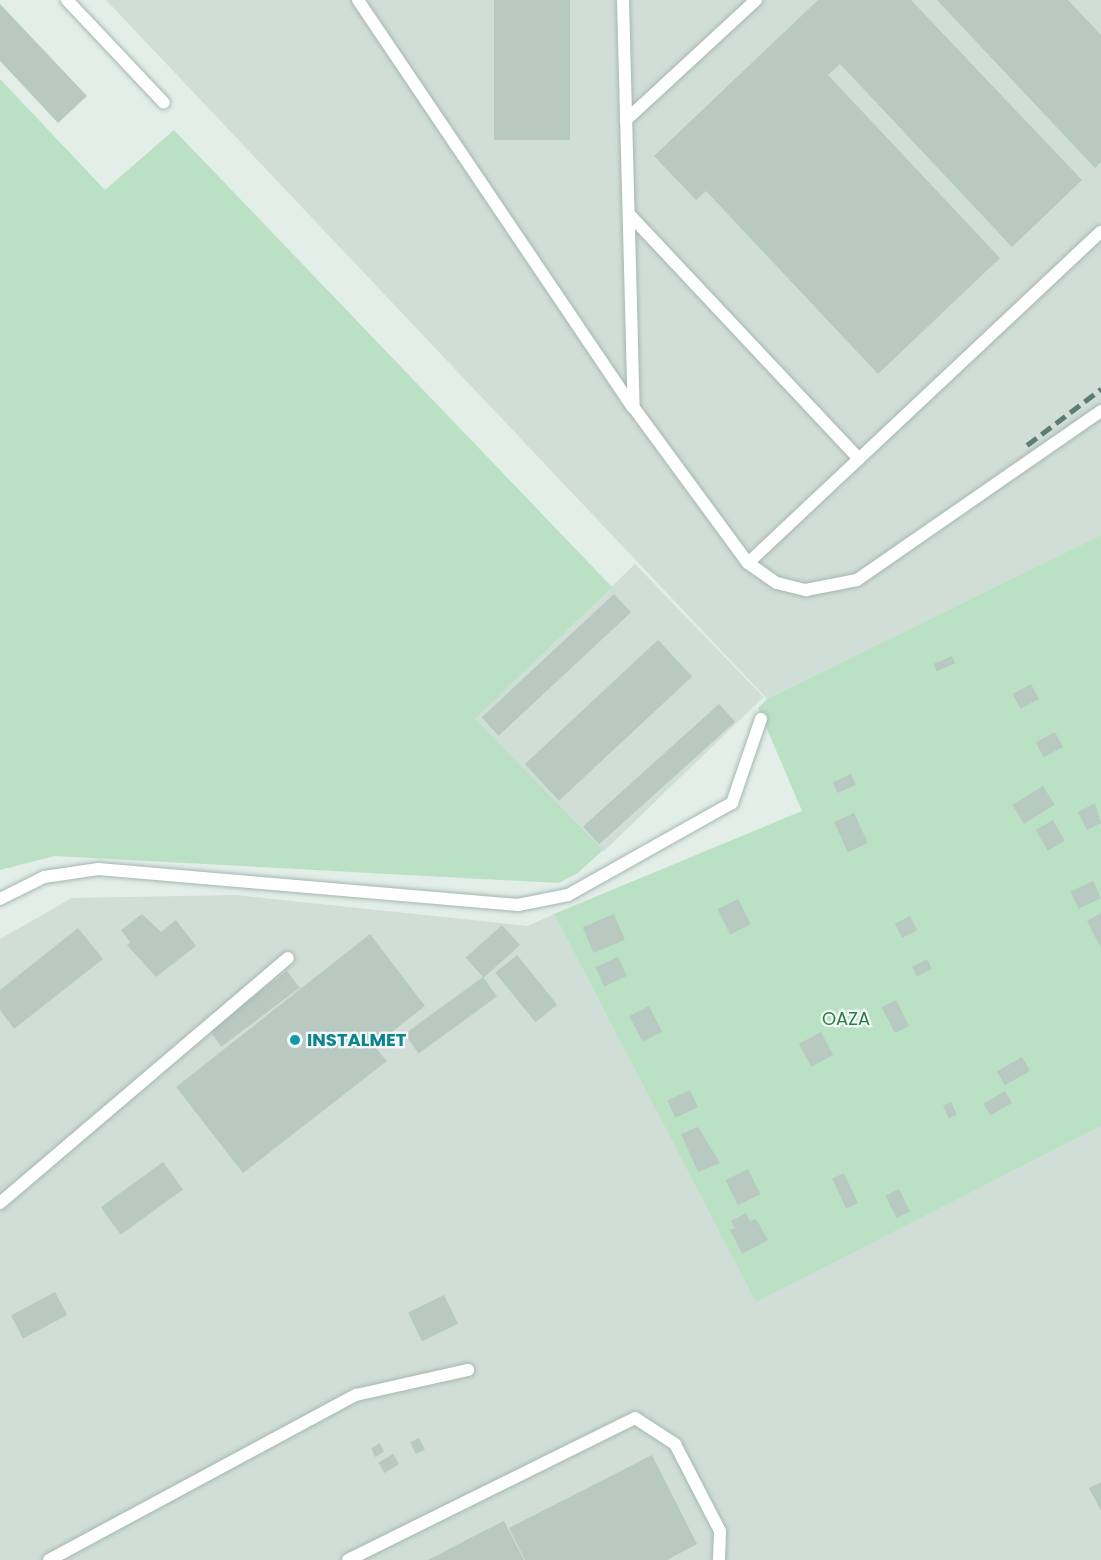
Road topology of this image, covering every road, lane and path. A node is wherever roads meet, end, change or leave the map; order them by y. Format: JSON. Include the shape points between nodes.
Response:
{"nodes":[{"id":1,"x":67,"y":0,"type":"edge"},
{"id":2,"x":358,"y":0,"type":"edge"},
{"id":3,"x":623,"y":0,"type":"edge"},
{"id":4,"x":756,"y":0,"type":"edge"},
{"id":5,"x":164,"y":103,"type":"dead end"},
{"id":6,"x":626,"y":120,"type":"junction"},
{"id":7,"x":628,"y":214,"type":"junction"},
{"id":8,"x":1101,"y":232,"type":"edge"},
{"id":9,"x":634,"y":408,"type":"junction"},
{"id":10,"x":1101,"y":411,"type":"edge"},
{"id":11,"x":859,"y":459,"type":"junction"},
{"id":12,"x":748,"y":563,"type":"junction"},
{"id":13,"x":761,"y":718,"type":"dead end"},
{"id":14,"x":0,"y":899,"type":"edge"},
{"id":15,"x":288,"y":958,"type":"dead end"},
{"id":16,"x":0,"y":1203,"type":"edge"},
{"id":17,"x":468,"y":1370,"type":"dead end"},
{"id":18,"x":50,"y":1560,"type":"edge"},
{"id":19,"x":348,"y":1560,"type":"edge"},
{"id":20,"x":718,"y":1560,"type":"edge"}],
"edges":[{"from":1,"to":5,"type":"lane"},
{"from":2,"to":9,"type":"lane"},
{"from":3,"to":6,"type":"lane"},
{"from":4,"to":6,"type":"lane"},
{"from":6,"to":7,"type":"lane"},
{"from":7,"to":9,"type":"lane"},
{"from":7,"to":11,"type":"lane"},
{"from":8,"to":11,"type":"lane"},
{"from":9,"to":12,"type":"lane"},
{"from":10,"to":12,"type":"lane","via":[[857,580],[807,590],[777,583]]},
{"from":11,"to":12,"type":"lane"},
{"from":13,"to":14,"type":"lane","via":[[732,803],[568,895],[518,905],[98,869],[44,877]]},
{"from":15,"to":16,"type":"lane"},
{"from":17,"to":18,"type":"lane","via":[[356,1395]]},
{"from":19,"to":20,"type":"lane","via":[[635,1418],[675,1444],[720,1531]]}]}
